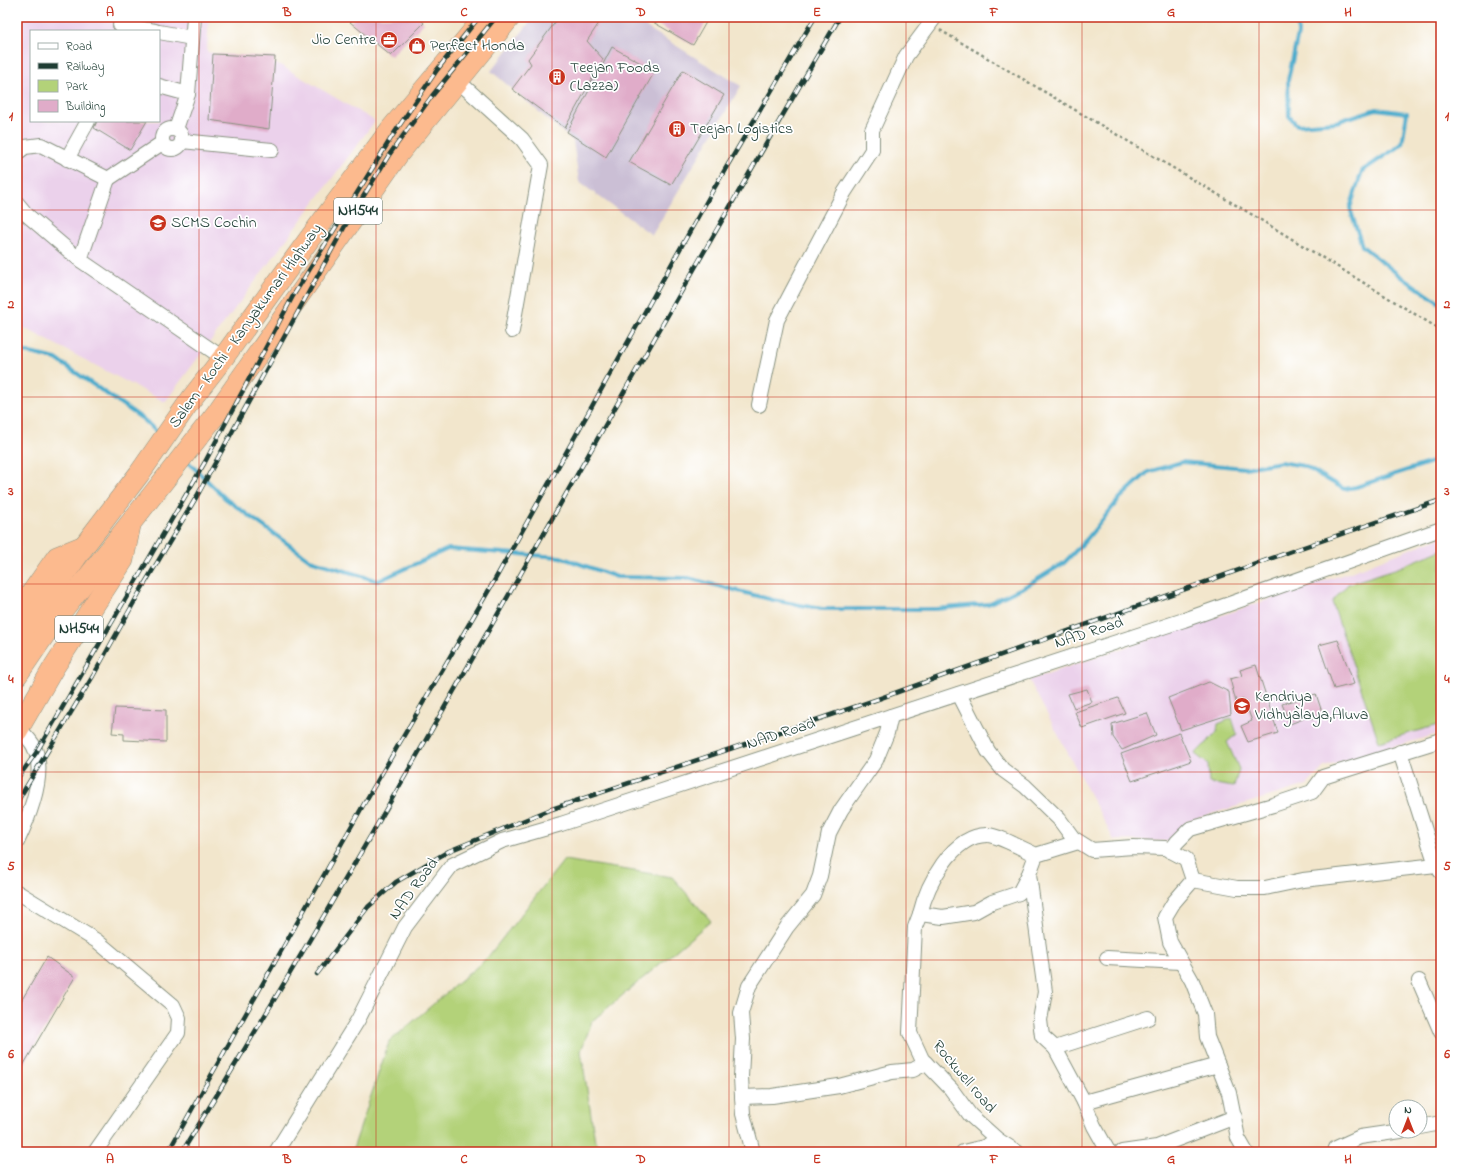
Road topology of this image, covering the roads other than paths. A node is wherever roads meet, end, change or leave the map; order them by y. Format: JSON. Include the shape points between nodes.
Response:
{"nodes":[{"id":1,"x":194,"y":17,"type":"edge"},
{"id":2,"x":485,"y":17,"type":"edge"},
{"id":3,"x":510,"y":17,"type":"edge"},
{"id":4,"x":932,"y":21,"type":"edge"},
{"id":5,"x":120,"y":25,"type":"dead end"},
{"id":6,"x":149,"y":30,"type":"edge"},
{"id":7,"x":160,"y":32,"type":"edge"},
{"id":8,"x":192,"y":38,"type":"junction"},
{"id":9,"x":458,"y":81,"type":"junction"},
{"id":10,"x":160,"y":86,"type":"edge"},
{"id":11,"x":188,"y":94,"type":"junction"},
{"id":12,"x":87,"y":122,"type":"edge"},
{"id":13,"x":179,"y":135,"type":"junction"},
{"id":14,"x":272,"y":150,"type":"dead end"},
{"id":15,"x":17,"y":153,"type":"edge"},
{"id":16,"x":67,"y":159,"type":"junction"},
{"id":17,"x":108,"y":179,"type":"junction"},
{"id":18,"x":17,"y":203,"type":"edge"},
{"id":19,"x":80,"y":260,"type":"junction"},
{"id":20,"x":512,"y":331,"type":"dead end"},
{"id":21,"x":223,"y":358,"type":"junction"},
{"id":22,"x":758,"y":406,"type":"dead end"},
{"id":23,"x":130,"y":524,"type":"junction"},
{"id":24,"x":1441,"y":529,"type":"edge"},
{"id":25,"x":84,"y":546,"type":"junction"},
{"id":26,"x":17,"y":614,"type":"edge"},
{"id":27,"x":17,"y":642,"type":"edge"},
{"id":28,"x":17,"y":675,"type":"edge"},
{"id":29,"x":959,"y":694,"type":"junction"},
{"id":30,"x":891,"y":716,"type":"junction"},
{"id":31,"x":18,"y":729,"type":"edge"},
{"id":32,"x":1441,"y":740,"type":"edge"},
{"id":33,"x":1400,"y":752,"type":"junction"},
{"id":34,"x":17,"y":842,"type":"edge"},
{"id":35,"x":1078,"y":842,"type":"junction"},
{"id":36,"x":1170,"y":851,"type":"junction"},
{"id":37,"x":1036,"y":855,"type":"junction"},
{"id":38,"x":1438,"y":869,"type":"edge"},
{"id":39,"x":1029,"y":874,"type":"junction"},
{"id":40,"x":1193,"y":880,"type":"junction"},
{"id":41,"x":17,"y":892,"type":"edge"},
{"id":42,"x":920,"y":914,"type":"junction"},
{"id":43,"x":1107,"y":958,"type":"dead end"},
{"id":44,"x":1180,"y":962,"type":"junction"},
{"id":45,"x":1419,"y":981,"type":"dead end"},
{"id":46,"x":1148,"y":1018,"type":"dead end"},
{"id":47,"x":1441,"y":1032,"type":"edge"},
{"id":48,"x":1056,"y":1048,"type":"junction"},
{"id":49,"x":926,"y":1063,"type":"junction"},
{"id":50,"x":1218,"y":1065,"type":"junction"},
{"id":51,"x":742,"y":1097,"type":"junction"},
{"id":52,"x":1084,"y":1102,"type":"junction"},
{"id":53,"x":1235,"y":1117,"type":"junction"},
{"id":54,"x":1441,"y":1123,"type":"edge"},
{"id":55,"x":1428,"y":1125,"type":"edge"},
{"id":56,"x":1388,"y":1133,"type":"edge"},
{"id":57,"x":998,"y":1140,"type":"junction"},
{"id":58,"x":95,"y":1152,"type":"edge"},
{"id":59,"x":276,"y":1152,"type":"edge"},
{"id":60,"x":753,"y":1152,"type":"edge"},
{"id":61,"x":963,"y":1152,"type":"edge"},
{"id":62,"x":1016,"y":1152,"type":"edge"},
{"id":63,"x":1110,"y":1152,"type":"edge"},
{"id":64,"x":1122,"y":1152,"type":"edge"},
{"id":65,"x":1246,"y":1152,"type":"edge"},
{"id":66,"x":1335,"y":1152,"type":"edge"}],
"edges":[{"from":1,"to":8,"type":"street"},
{"from":2,"to":21,"type":"highway","name":"Salem - Kochi - Kanyakumari Highway","number":"NH544","via":[[391,129]]},
{"from":3,"to":9,"type":"highway","name":"Salem - Kochi - Kanyakumari Highway","number":"NH544"},
{"from":4,"to":22,"type":"street","via":[[906,56],[872,130],[872,150],[844,193],[777,320]]},
{"from":5,"to":6,"type":"street"},
{"from":7,"to":8,"type":"street"},
{"from":8,"to":11,"type":"street"},
{"from":9,"to":20,"type":"street","via":[[522,139],[541,165]]},
{"from":9,"to":23,"type":"highway","name":"Salem - Kochi - Kanyakumari Highway","number":"NH544","via":[[399,153],[216,414]]},
{"from":10,"to":11,"type":"street"},
{"from":11,"to":13,"type":"street"},
{"from":12,"to":16,"type":"street"},
{"from":13,"to":14,"type":"street"},
{"from":13,"to":17,"type":"street","via":[[168,129],[163,134],[162,144]]},
{"from":15,"to":16,"type":"street","via":[[25,147],[41,145]]},
{"from":16,"to":17,"type":"street"},
{"from":17,"to":19,"type":"street"},
{"from":18,"to":19,"type":"street","via":[[27,215]]},
{"from":19,"to":21,"type":"street"},
{"from":21,"to":25,"type":"highway","name":"Salem - Kochi - Kanyakumari Highway","number":"NH544"},
{"from":23,"to":28,"type":"highway","name":"Salem - Kochi - Kanyakumari Highway","via":[[53,622]]},
{"from":23,"to":31,"type":"highway","number":"NH544","via":[[123,560]]},
{"from":24,"to":29,"type":"street","name":"NAD Road","via":[[1184,620]]},
{"from":25,"to":26,"type":"highway","via":[[57,557]]},
{"from":25,"to":27,"type":"highway","name":"Salem - Kochi - Kanyakumari Highway","number":"NH544"},
{"from":29,"to":30,"type":"street","name":"NAD Road"},
{"from":29,"to":35,"type":"street","via":[[988,751],[1002,770],[1025,786]]},
{"from":30,"to":51,"type":"street","via":[[876,760],[841,810],[829,833],[820,876],[813,895],[787,927],[749,986],[741,1013]]},
{"from":30,"to":59,"type":"street","name":"NAD Road","via":[[502,841],[452,865],[405,927],[358,1020]]},
{"from":31,"to":34,"type":"street","via":[[34,746],[38,778],[30,816]]},
{"from":32,"to":33,"type":"street"},
{"from":33,"to":36,"type":"street","via":[[1323,777],[1312,792],[1273,806],[1190,829]]},
{"from":33,"to":38,"type":"street"},
{"from":35,"to":36,"type":"street","via":[[1092,850],[1133,847],[1165,848]]},
{"from":35,"to":37,"type":"street"},
{"from":36,"to":40,"type":"street","via":[[1186,859]]},
{"from":37,"to":39,"type":"street"},
{"from":37,"to":42,"type":"street","name":"Rockwell road","via":[[988,835],[964,841],[946,859],[931,882]]},
{"from":38,"to":40,"type":"street","via":[[1303,880],[1265,888],[1237,888]]},
{"from":39,"to":42,"type":"street","via":[[1019,892],[974,912],[944,917]]},
{"from":39,"to":48,"type":"street","via":[[1045,992],[1040,1020],[1042,1036]]},
{"from":40,"to":44,"type":"street","via":[[1165,917],[1170,942]]},
{"from":41,"to":58,"type":"street","via":[[97,941],[173,1005],[179,1018],[178,1033]]},
{"from":42,"to":49,"type":"street","name":"Rockwell road","via":[[915,927],[910,1033]]},
{"from":43,"to":44,"type":"street"},
{"from":44,"to":50,"type":"street","via":[[1192,981],[1205,1014],[1207,1037]]},
{"from":45,"to":47,"type":"street"},
{"from":46,"to":48,"type":"street"},
{"from":48,"to":52,"type":"street"},
{"from":49,"to":51,"type":"street","via":[[913,1070],[892,1072],[839,1086],[772,1096]]},
{"from":49,"to":57,"type":"street","name":"Rockwell road","via":[[970,1114]]},
{"from":50,"to":52,"type":"street"},
{"from":50,"to":53,"type":"street"},
{"from":51,"to":60,"type":"street","via":[[743,1114]]},
{"from":52,"to":63,"type":"street","via":[[1094,1126]]},
{"from":53,"to":64,"type":"street","via":[[1157,1147]]},
{"from":53,"to":65,"type":"street","via":[[1238,1138]]},
{"from":54,"to":55,"type":"street"},
{"from":56,"to":66,"type":"street","via":[[1360,1137],[1336,1148]]},
{"from":57,"to":61,"type":"street","via":[[984,1147]]},
{"from":57,"to":62,"type":"street","name":"Rockwell road"}]}
